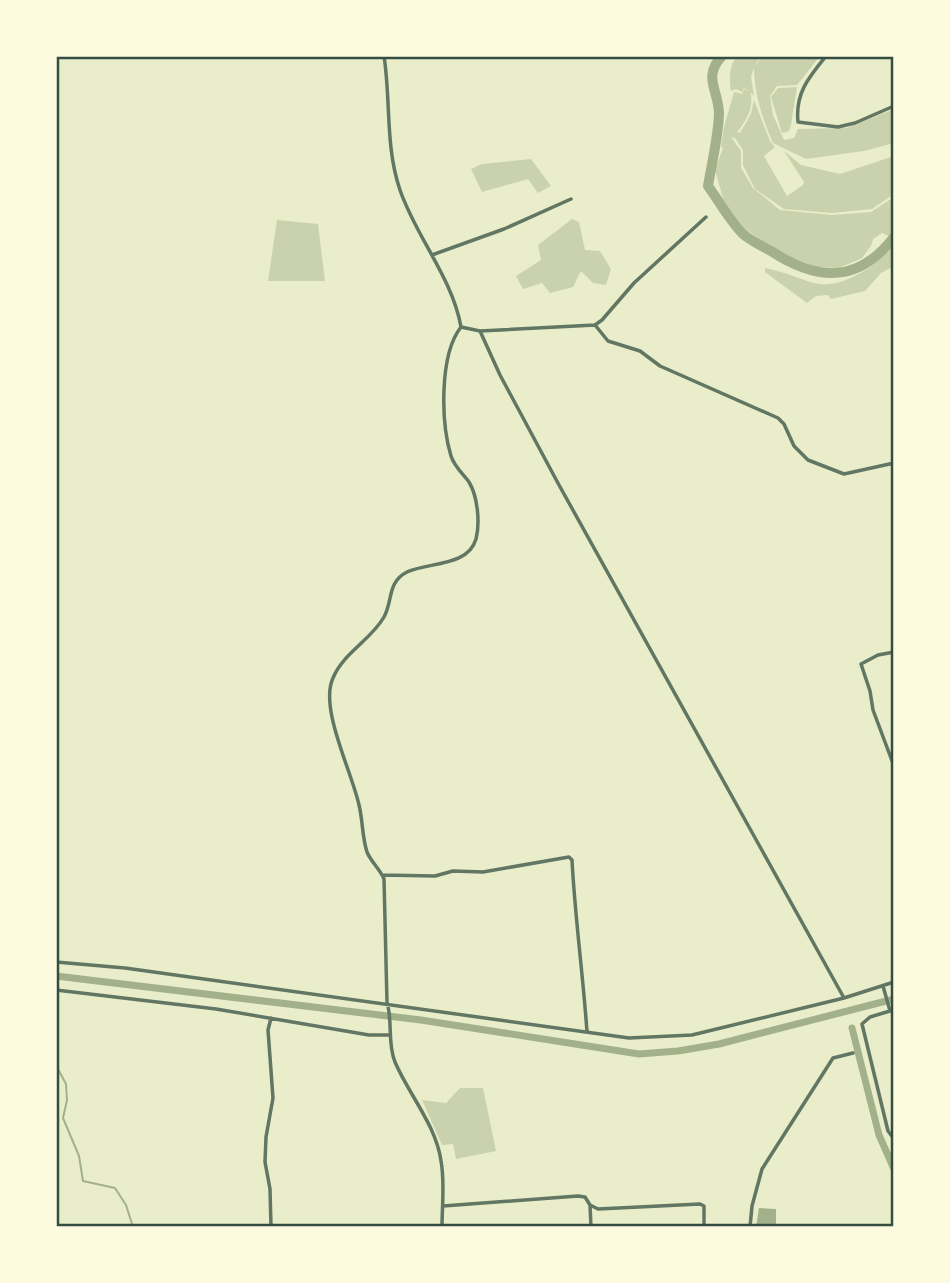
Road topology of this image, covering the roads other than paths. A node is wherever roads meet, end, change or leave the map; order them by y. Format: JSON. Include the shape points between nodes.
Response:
{"nodes":[{"id":1,"x":384,"y":56,"type":"edge"},
{"id":2,"x":647,"y":56,"type":"edge"},
{"id":3,"x":662,"y":56,"type":"edge"},
{"id":4,"x":826,"y":56,"type":"edge"},
{"id":5,"x":894,"y":106,"type":"edge"},
{"id":6,"x":571,"y":199,"type":"dead end"},
{"id":7,"x":706,"y":217,"type":"dead end"},
{"id":8,"x":432,"y":255,"type":"junction"},
{"id":9,"x":595,"y":325,"type":"junction"},
{"id":10,"x":461,"y":327,"type":"junction"},
{"id":11,"x":480,"y":331,"type":"junction"},
{"id":12,"x":894,"y":463,"type":"edge"},
{"id":13,"x":894,"y":652,"type":"edge"},
{"id":14,"x":894,"y":766,"type":"edge"},
{"id":15,"x":382,"y":874,"type":"junction"},
{"id":16,"x":56,"y":962,"type":"edge"},
{"id":17,"x":894,"y":982,"type":"edge"},
{"id":18,"x":884,"y":988,"type":"junction"},
{"id":19,"x":56,"y":990,"type":"edge"},
{"id":20,"x":844,"y":998,"type":"junction"},
{"id":21,"x":387,"y":1003,"type":"junction"},
{"id":22,"x":271,"y":1018,"type":"junction"},
{"id":23,"x":587,"y":1032,"type":"junction"},
{"id":24,"x":390,"y":1035,"type":"junction"},
{"id":25,"x":853,"y":1053,"type":"dead end"},
{"id":26,"x":894,"y":1139,"type":"edge"},
{"id":27,"x":590,"y":1205,"type":"junction"},
{"id":28,"x":442,"y":1206,"type":"junction"},
{"id":29,"x":271,"y":1227,"type":"edge"},
{"id":30,"x":442,"y":1227,"type":"edge"},
{"id":31,"x":591,"y":1227,"type":"edge"},
{"id":32,"x":704,"y":1227,"type":"edge"},
{"id":33,"x":750,"y":1227,"type":"edge"}],
"edges":[{"from":1,"to":8,"type":"street","via":[[391,163]]},
{"from":2,"to":3,"type":"street"},
{"from":4,"to":5,"type":"street","via":[[805,81],[798,122],[838,127]]},
{"from":6,"to":8,"type":"street"},
{"from":7,"to":9,"type":"street"},
{"from":8,"to":10,"type":"street","via":[[457,304]]},
{"from":9,"to":11,"type":"street"},
{"from":9,"to":12,"type":"street","via":[[608,341],[640,351],[660,366],[778,418],[808,460],[844,474]]},
{"from":10,"to":11,"type":"street"},
{"from":10,"to":15,"type":"street","via":[[449,354],[445,404],[452,458],[471,485],[475,500],[475,540],[460,558],[399,577],[385,616],[347,658],[329,689],[330,709],[359,805],[368,855]]},
{"from":11,"to":20,"type":"street","via":[[559,485]]},
{"from":13,"to":14,"type":"street","via":[[860,664]]},
{"from":15,"to":21,"type":"street"},
{"from":15,"to":23,"type":"street","via":[[483,872],[569,857]]},
{"from":16,"to":21,"type":"street"},
{"from":17,"to":18,"type":"street"},
{"from":18,"to":20,"type":"street"},
{"from":18,"to":26,"type":"street","via":[[890,1011],[862,1024],[888,1132]]},
{"from":19,"to":22,"type":"street"},
{"from":20,"to":23,"type":"street","via":[[692,1035],[629,1038]]},
{"from":21,"to":23,"type":"street"},
{"from":21,"to":24,"type":"street"},
{"from":22,"to":24,"type":"street"},
{"from":22,"to":29,"type":"street","via":[[273,1098],[265,1162]]},
{"from":24,"to":28,"type":"street","via":[[394,1060],[439,1151]]},
{"from":25,"to":33,"type":"street","via":[[833,1058],[762,1169]]},
{"from":27,"to":28,"type":"street","via":[[578,1196]]},
{"from":27,"to":31,"type":"street"},
{"from":27,"to":32,"type":"street","via":[[598,1209],[700,1203]]},
{"from":28,"to":30,"type":"street"}]}
